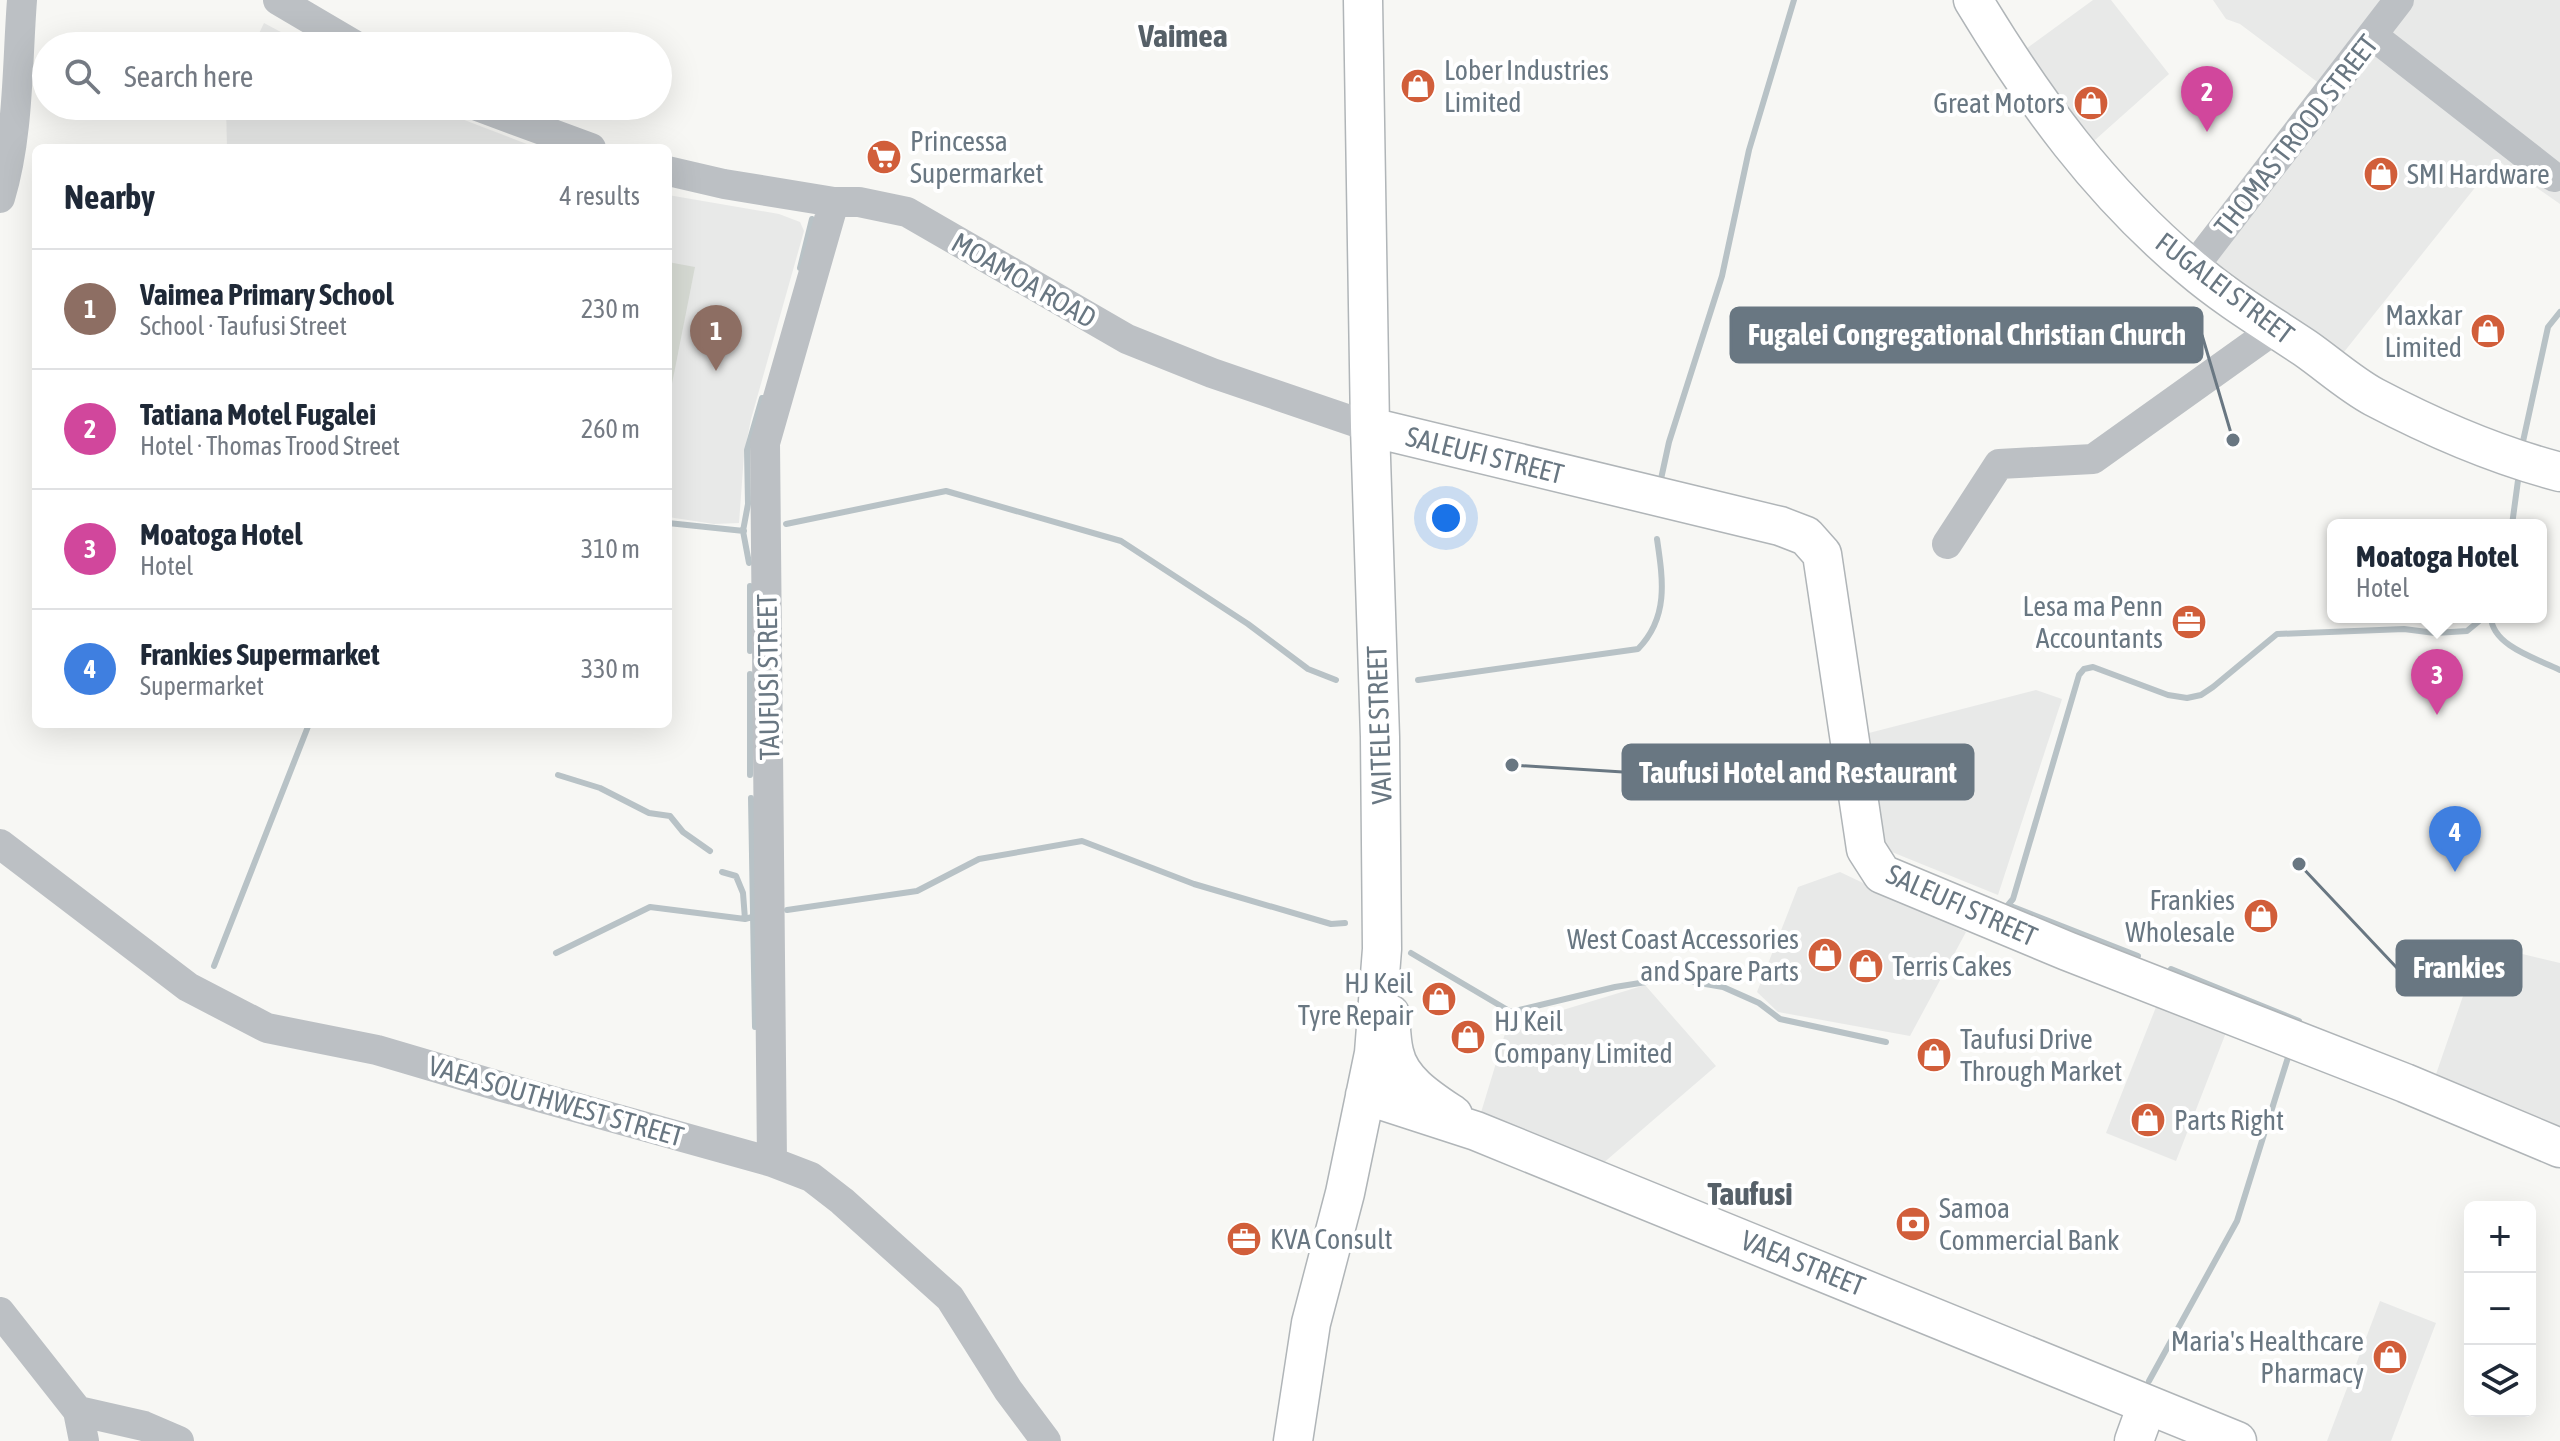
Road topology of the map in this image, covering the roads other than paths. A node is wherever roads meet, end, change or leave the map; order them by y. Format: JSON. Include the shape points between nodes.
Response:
{"nodes":[{"id":1,"x":22,"y":0,"type":"edge"},
{"id":2,"x":278,"y":0,"type":"edge"},
{"id":3,"x":1363,"y":0,"type":"edge"},
{"id":4,"x":1973,"y":0,"type":"edge"},
{"id":5,"x":2399,"y":0,"type":"edge"},
{"id":6,"x":332,"y":32,"type":"edge"},
{"id":7,"x":2372,"y":35,"type":"junction"},
{"id":8,"x":515,"y":120,"type":"edge"},
{"id":9,"x":580,"y":144,"type":"edge"},
{"id":10,"x":672,"y":172,"type":"edge"},
{"id":11,"x":2554,"y":177,"type":"dead end"},
{"id":12,"x":0,"y":198,"type":"edge"},
{"id":13,"x":834,"y":202,"type":"junction"},
{"id":14,"x":2192,"y":269,"type":"junction"},
{"id":15,"x":2275,"y":329,"type":"junction"},
{"id":16,"x":1370,"y":427,"type":"junction"},
{"id":17,"x":2553,"y":470,"type":"edge"},
{"id":18,"x":1947,"y":544,"type":"dead end"},
{"id":19,"x":0,"y":844,"type":"edge"},
{"id":20,"x":1383,"y":892,"type":"junction"},
{"id":21,"x":1365,"y":1095,"type":"junction"},
{"id":22,"x":1476,"y":1131,"type":"junction"},
{"id":23,"x":2560,"y":1148,"type":"edge"},
{"id":24,"x":772,"y":1162,"type":"junction"},
{"id":25,"x":1345,"y":1193,"type":"junction"},
{"id":26,"x":0,"y":1312,"type":"edge"},
{"id":27,"x":2147,"y":1405,"type":"junction"},
{"id":28,"x":78,"y":1411,"type":"junction"},
{"id":29,"x":84,"y":1441,"type":"edge"},
{"id":30,"x":179,"y":1441,"type":"edge"},
{"id":31,"x":1046,"y":1441,"type":"edge"},
{"id":32,"x":1293,"y":1441,"type":"edge"},
{"id":33,"x":2134,"y":1441,"type":"edge"},
{"id":34,"x":2237,"y":1441,"type":"edge"}],
"edges":[{"from":1,"to":12,"type":"street","via":[[14,116]]},
{"from":2,"to":6,"type":"street"},
{"from":3,"to":16,"type":"main road","name":"VAITELE STREET"},
{"from":4,"to":14,"type":"main road","name":"FUGALEI STREET","via":[[2060,132],[2146,228]]},
{"from":5,"to":7,"type":"street","name":"THOMAS TROOD STREET"},
{"from":7,"to":11,"type":"street"},
{"from":7,"to":14,"type":"street","name":"THOMAS TROOD STREET"},
{"from":8,"to":9,"type":"street"},
{"from":10,"to":13,"type":"street","name":"MOAMOA ROAD"},
{"from":13,"to":16,"type":"street","name":"MOAMOA ROAD","via":[[907,212],[1127,339]]},
{"from":13,"to":24,"type":"street","name":"TAUFUSI STREET","via":[[765,443]]},
{"from":14,"to":15,"type":"main road","name":"FUGALEI STREET"},
{"from":15,"to":17,"type":"main road","name":"FUGALEI STREET","via":[[2373,396],[2506,456]]},
{"from":15,"to":18,"type":"street","via":[[2093,459],[1999,464]]},
{"from":16,"to":20,"type":"main road","name":"VAITELE STREET"},
{"from":16,"to":23,"type":"main road","name":"SALEUFI STREET","via":[[1806,536],[1822,554],[1866,849],[1882,874]]},
{"from":19,"to":24,"type":"street","name":"VAEA SOUTHWEST STREET","via":[[188,987],[267,1028],[377,1050]]},
{"from":20,"to":21,"type":"main road","name":"VAITELE STREET","via":[[1374,1053]]},
{"from":20,"to":22,"type":"main road","via":[[1394,1053],[1417,1089]]},
{"from":21,"to":22,"type":"main road","name":"VAEA STREET"},
{"from":21,"to":25,"type":"main road","name":"VAITELE STREET"},
{"from":22,"to":25,"type":"main road","via":[[1405,1126],[1387,1133],[1374,1142]]},
{"from":22,"to":27,"type":"main road","name":"VAEA STREET"},
{"from":24,"to":31,"type":"street","name":"VAEA SOUTHWEST STREET","via":[[811,1177],[950,1298]]},
{"from":25,"to":32,"type":"main road","name":"VAITELE STREET","via":[[1311,1323]]},
{"from":26,"to":28,"type":"street"},
{"from":27,"to":33,"type":"main road"},
{"from":27,"to":34,"type":"main road","name":"VAEA STREET"},
{"from":28,"to":29,"type":"street"},
{"from":28,"to":30,"type":"street","via":[[144,1426]]}]}
